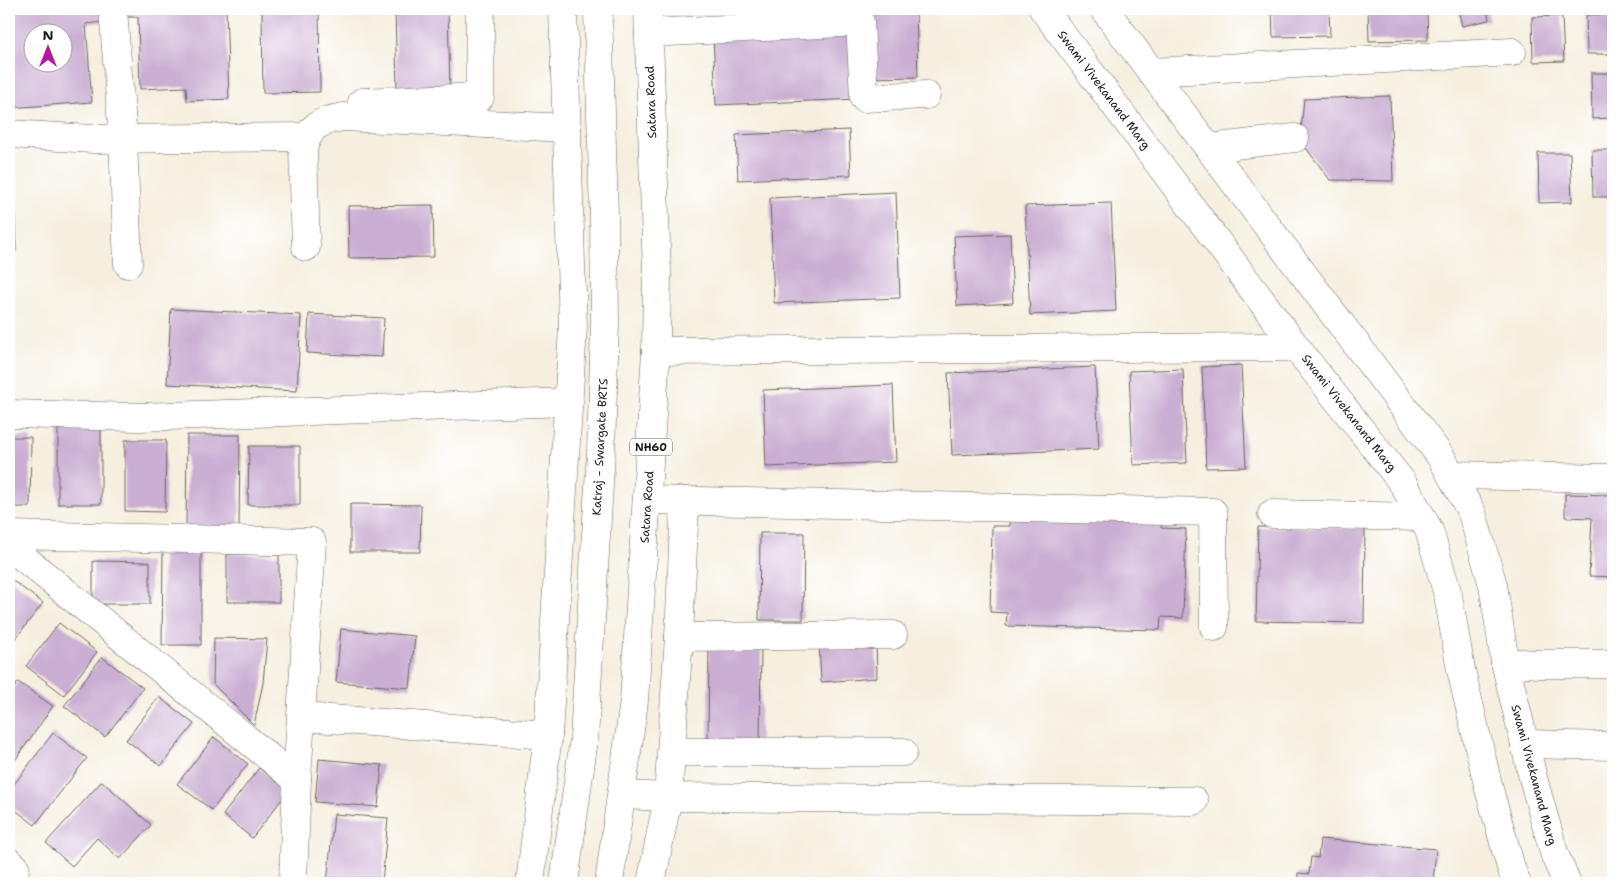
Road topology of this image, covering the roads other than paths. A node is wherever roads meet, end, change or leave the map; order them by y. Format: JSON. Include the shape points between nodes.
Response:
{"nodes":[{"id":1,"x":113,"y":9,"type":"edge"},
{"id":2,"x":480,"y":9,"type":"edge"},
{"id":3,"x":563,"y":9,"type":"edge"},
{"id":4,"x":598,"y":9,"type":"edge"},
{"id":5,"x":1043,"y":9,"type":"edge"},
{"id":6,"x":1104,"y":9,"type":"edge"},
{"id":7,"x":649,"y":21,"type":"edge"},
{"id":8,"x":1512,"y":52,"type":"dead end"},
{"id":9,"x":1152,"y":72,"type":"junction"},
{"id":10,"x":926,"y":95,"type":"dead end"},
{"id":11,"x":333,"y":104,"type":"dead end"},
{"id":12,"x":567,"y":128,"type":"junction"},
{"id":13,"x":9,"y":134,"type":"edge"},
{"id":14,"x":307,"y":137,"type":"junction"},
{"id":15,"x":1295,"y":138,"type":"dead end"},
{"id":16,"x":123,"y":139,"type":"junction"},
{"id":17,"x":1210,"y":148,"type":"junction"},
{"id":18,"x":306,"y":247,"type":"dead end"},
{"id":19,"x":128,"y":264,"type":"dead end"},
{"id":20,"x":1296,"y":347,"type":"junction"},
{"id":21,"x":656,"y":351,"type":"junction"},
{"id":22,"x":569,"y":402,"type":"junction"},
{"id":23,"x":9,"y":414,"type":"edge"},
{"id":24,"x":1452,"y":475,"type":"junction"},
{"id":25,"x":1613,"y":478,"type":"edge"},
{"id":26,"x":647,"y":500,"type":"junction"},
{"id":27,"x":685,"y":501,"type":"junction"},
{"id":28,"x":1272,"y":514,"type":"dead end"},
{"id":29,"x":1422,"y":517,"type":"junction"},
{"id":30,"x":9,"y":535,"type":"edge"},
{"id":31,"x":9,"y":546,"type":"edge"},
{"id":32,"x":1214,"y":626,"type":"dead end"},
{"id":33,"x":893,"y":635,"type":"dead end"},
{"id":34,"x":679,"y":637,"type":"junction"},
{"id":35,"x":1505,"y":662,"type":"junction"},
{"id":36,"x":1613,"y":664,"type":"edge"},
{"id":37,"x":302,"y":717,"type":"junction"},
{"id":38,"x":548,"y":735,"type":"junction"},
{"id":39,"x":1525,"y":744,"type":"junction"},
{"id":40,"x":1613,"y":746,"type":"edge"},
{"id":41,"x":672,"y":752,"type":"junction"},
{"id":42,"x":903,"y":752,"type":"dead end"},
{"id":43,"x":297,"y":780,"type":"junction"},
{"id":44,"x":622,"y":796,"type":"junction"},
{"id":45,"x":668,"y":797,"type":"junction"},
{"id":46,"x":1194,"y":802,"type":"dead end"},
{"id":47,"x":9,"y":862,"type":"edge"},
{"id":48,"x":293,"y":880,"type":"dead end"},
{"id":49,"x":14,"y":883,"type":"edge"},
{"id":50,"x":530,"y":883,"type":"edge"},
{"id":51,"x":564,"y":883,"type":"edge"},
{"id":52,"x":609,"y":883,"type":"edge"},
{"id":53,"x":651,"y":883,"type":"edge"},
{"id":54,"x":1517,"y":883,"type":"edge"},
{"id":55,"x":1567,"y":883,"type":"edge"}],
"edges":[{"from":1,"to":16,"type":"main road"},
{"from":2,"to":11,"type":"main road","via":[[480,96]]},
{"from":3,"to":12,"type":"main road"},
{"from":4,"to":51,"type":"main road","name":"Katraj - Swargate BRTS","via":[[605,236],[602,431],[584,739]]},
{"from":5,"to":20,"type":"main road","name":"Swami Vivekanand Marg"},
{"from":6,"to":9,"type":"main road","name":"Swami Vivekanand Marg"},
{"from":7,"to":10,"type":"main road","via":[[860,22],[864,98]]},
{"from":7,"to":21,"type":"main road","name":"Satara Road","number":"NH60","via":[[657,273]]},
{"from":8,"to":9,"type":"main road"},
{"from":9,"to":17,"type":"main road","name":"Swami Vivekanand Marg"},
{"from":12,"to":14,"type":"main road","via":[[343,117],[326,120],[314,127]]},
{"from":12,"to":22,"type":"main road","via":[[573,327]]},
{"from":13,"to":16,"type":"main road"},
{"from":14,"to":16,"type":"main road"},
{"from":14,"to":18,"type":"main road","via":[[303,149]]},
{"from":15,"to":17,"type":"main road"},
{"from":16,"to":19,"type":"main road"},
{"from":17,"to":24,"type":"main road","name":"Swami Vivekanand Marg"},
{"from":20,"to":21,"type":"main road"},
{"from":20,"to":29,"type":"main road","name":"Swami Vivekanand Marg","via":[[1402,482]]},
{"from":21,"to":26,"type":"main road","name":"Satara Road","number":"NH60"},
{"from":22,"to":23,"type":"main road","via":[[139,417]]},
{"from":22,"to":38,"type":"main road"},
{"from":24,"to":25,"type":"main road"},
{"from":24,"to":35,"type":"main road","name":"Swami Vivekanand Marg","via":[[1472,513],[1493,585]]},
{"from":26,"to":27,"type":"main road"},
{"from":26,"to":44,"type":"main road","name":"Satara Road","number":"NH60","via":[[634,701]]},
{"from":27,"to":32,"type":"main road","via":[[1213,512]]},
{"from":27,"to":34,"type":"main road"},
{"from":28,"to":29,"type":"main road"},
{"from":29,"to":54,"type":"main road","name":"Swami Vivekanand Marg","via":[[1429,530],[1448,595],[1461,670],[1489,789]]},
{"from":30,"to":37,"type":"main road","via":[[312,542]]},
{"from":31,"to":43,"type":"main road"},
{"from":33,"to":34,"type":"main road"},
{"from":34,"to":41,"type":"main road"},
{"from":35,"to":36,"type":"main road"},
{"from":35,"to":39,"type":"main road","name":"Swami Vivekanand Marg"},
{"from":37,"to":38,"type":"main road"},
{"from":37,"to":43,"type":"main road"},
{"from":38,"to":50,"type":"main road"},
{"from":39,"to":40,"type":"main road"},
{"from":39,"to":55,"type":"main road","name":"Swami Vivekanand Marg","via":[[1555,856]]},
{"from":41,"to":42,"type":"main road"},
{"from":41,"to":45,"type":"main road"},
{"from":43,"to":48,"type":"main road"},
{"from":44,"to":45,"type":"main road"},
{"from":44,"to":52,"type":"main road","name":"Satara Road","number":"NH60"},
{"from":45,"to":46,"type":"main road"},
{"from":45,"to":53,"type":"main road"},
{"from":47,"to":49,"type":"main road","via":[[15,867]]}]}
